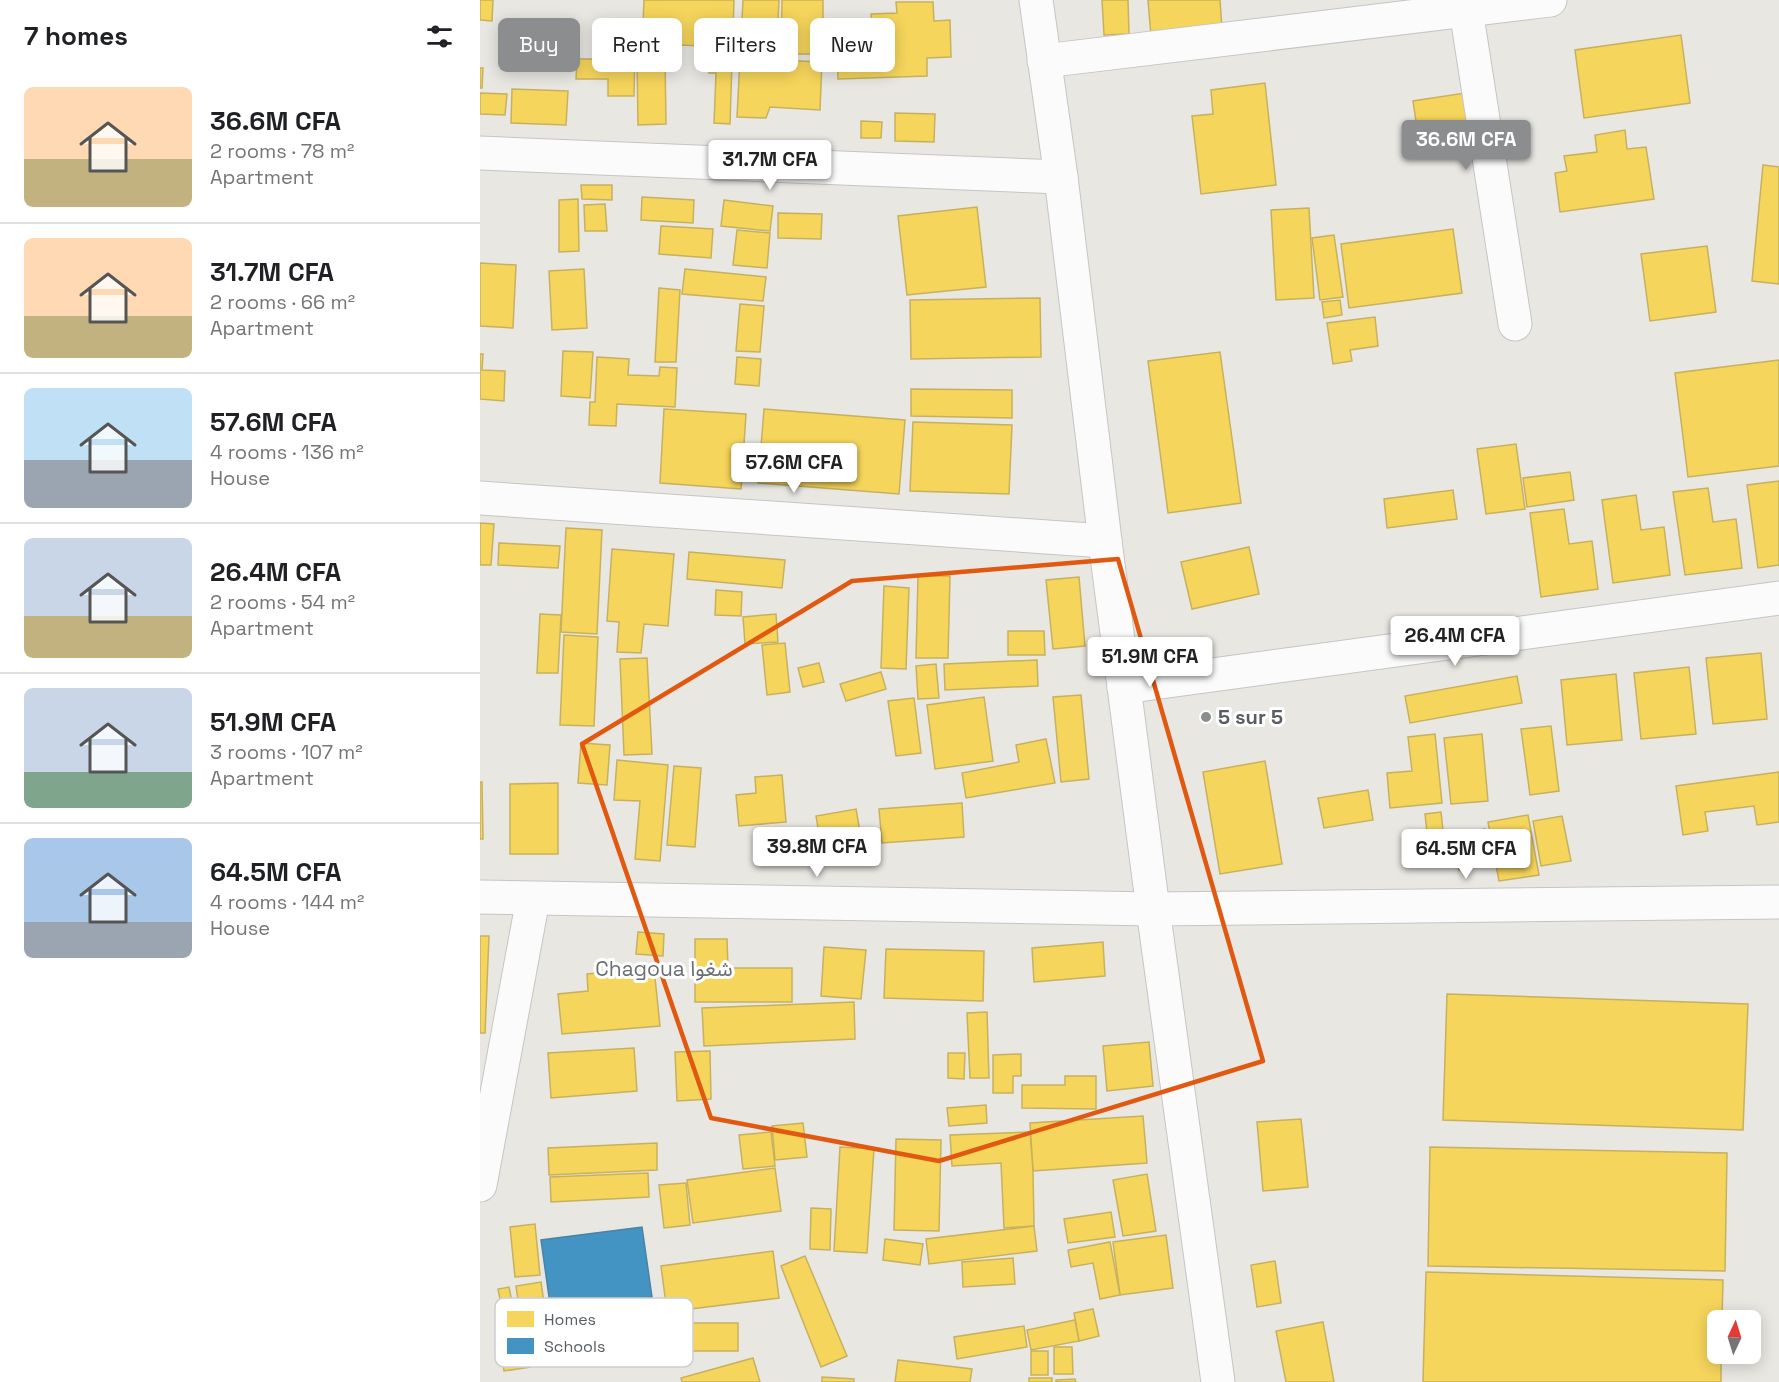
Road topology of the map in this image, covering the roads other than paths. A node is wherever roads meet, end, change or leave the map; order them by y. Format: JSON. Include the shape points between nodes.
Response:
{"nodes":[{"id":1,"x":1036,"y":0,"type":"edge"},
{"id":2,"x":1550,"y":0,"type":"edge"},
{"id":3,"x":1466,"y":10,"type":"junction"},
{"id":4,"x":1044,"y":61,"type":"junction"},
{"id":5,"x":480,"y":153,"type":"edge"},
{"id":6,"x":1061,"y":177,"type":"junction"},
{"id":7,"x":1515,"y":324,"type":"dead end"},
{"id":8,"x":480,"y":498,"type":"edge"},
{"id":9,"x":1105,"y":541,"type":"junction"},
{"id":10,"x":1779,"y":598,"type":"edge"},
{"id":11,"x":1124,"y":687,"type":"junction"},
{"id":12,"x":480,"y":897,"type":"edge"},
{"id":13,"x":533,"y":899,"type":"junction"},
{"id":14,"x":1779,"y":902,"type":"edge"},
{"id":15,"x":1153,"y":909,"type":"junction"},
{"id":16,"x":480,"y":1185,"type":"edge"},
{"id":17,"x":1218,"y":1382,"type":"edge"}],
"edges":[{"from":1,"to":4,"type":"street"},
{"from":2,"to":3,"type":"street"},
{"from":3,"to":4,"type":"street"},
{"from":3,"to":7,"type":"street"},
{"from":4,"to":6,"type":"street"},
{"from":5,"to":6,"type":"street"},
{"from":6,"to":9,"type":"street"},
{"from":8,"to":9,"type":"street"},
{"from":9,"to":11,"type":"street"},
{"from":10,"to":11,"type":"street"},
{"from":11,"to":15,"type":"street"},
{"from":12,"to":13,"type":"street"},
{"from":13,"to":15,"type":"street"},
{"from":13,"to":16,"type":"street"},
{"from":14,"to":15,"type":"street"},
{"from":15,"to":17,"type":"street"}]}
